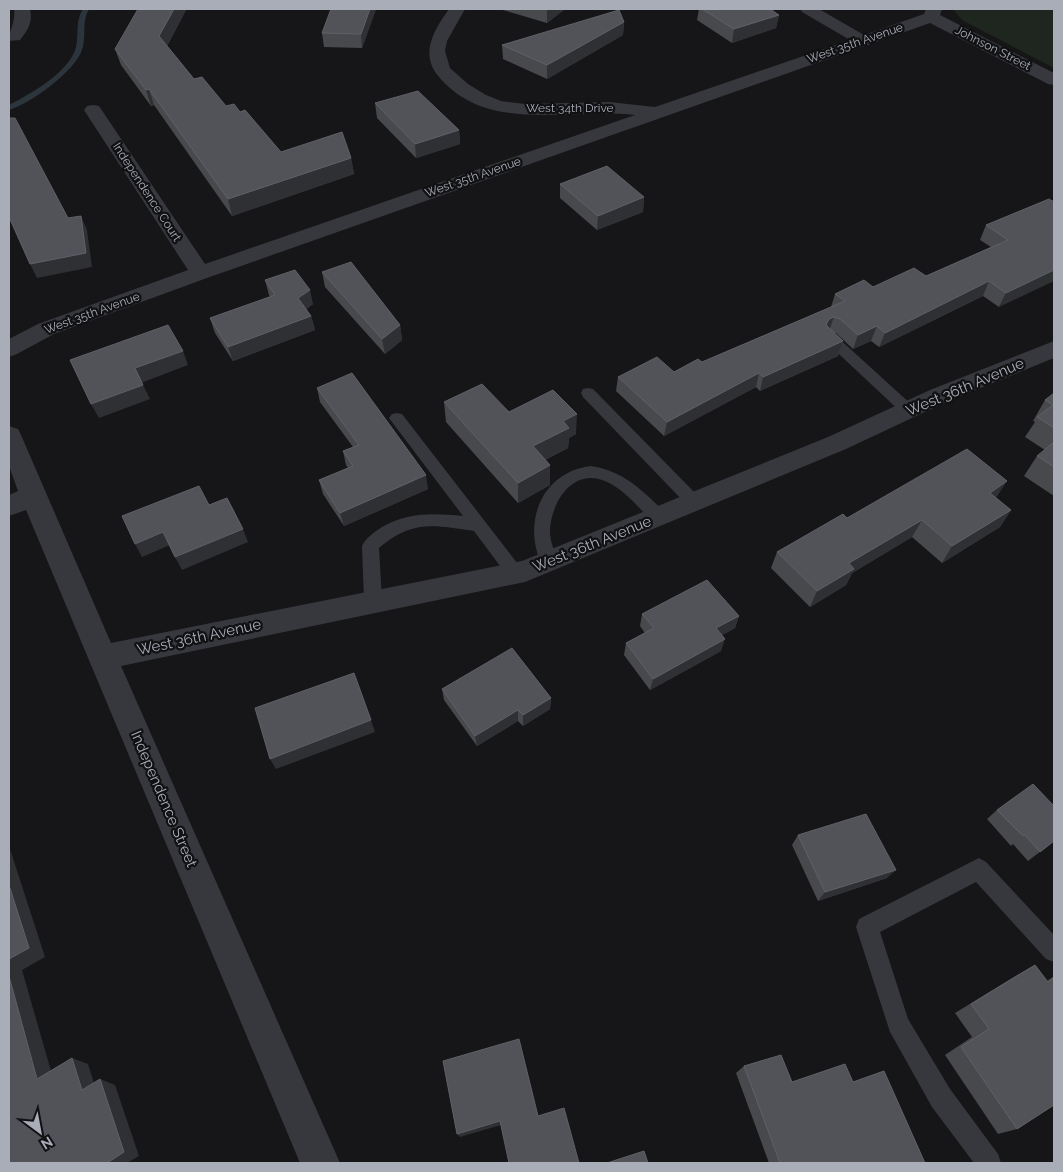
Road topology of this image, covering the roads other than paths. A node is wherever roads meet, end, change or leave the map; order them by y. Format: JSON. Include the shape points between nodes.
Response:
{"nodes":[{"id":1,"x":22,"y":9,"type":"edge"},
{"id":2,"x":457,"y":9,"type":"edge"},
{"id":3,"x":808,"y":9,"type":"edge"},
{"id":4,"x":932,"y":13,"type":"edge"},
{"id":5,"x":14,"y":37,"type":"dead end"},
{"id":6,"x":863,"y":41,"type":"junction"},
{"id":7,"x":1054,"y":80,"type":"edge"},
{"id":8,"x":93,"y":110,"type":"dead end"},
{"id":9,"x":658,"y":112,"type":"junction"},
{"id":10,"x":200,"y":273,"type":"junction"},
{"id":11,"x":830,"y":338,"type":"edge"},
{"id":12,"x":9,"y":348,"type":"edge"},
{"id":13,"x":1054,"y":349,"type":"edge"},
{"id":14,"x":588,"y":393,"type":"dead end"},
{"id":15,"x":908,"y":410,"type":"junction"},
{"id":16,"x":397,"y":418,"type":"dead end"},
{"id":17,"x":9,"y":435,"type":"edge"},
{"id":18,"x":21,"y":501,"type":"edge"},
{"id":19,"x":694,"y":502,"type":"junction"},
{"id":20,"x":658,"y":516,"type":"junction"},
{"id":21,"x":478,"y":525,"type":"junction"},
{"id":22,"x":549,"y":562,"type":"junction"},
{"id":23,"x":515,"y":573,"type":"junction"},
{"id":24,"x":373,"y":602,"type":"junction"},
{"id":25,"x":103,"y":657,"type":"junction"},
{"id":26,"x":1054,"y":951,"type":"edge"},
{"id":27,"x":320,"y":1163,"type":"edge"},
{"id":28,"x":989,"y":1163,"type":"edge"}],
"edges":[{"from":1,"to":5,"type":"street","via":[[24,20]]},
{"from":2,"to":9,"type":"street","name":"West 34th Drive","via":[[438,40],[437,57],[449,80],[477,98],[500,106],[536,109],[605,106]]},
{"from":3,"to":6,"type":"street"},
{"from":4,"to":6,"type":"street","name":"West 35th Avenue"},
{"from":4,"to":7,"type":"street","name":"Johnson Street"},
{"from":6,"to":9,"type":"street","name":"West 35th Avenue"},
{"from":8,"to":10,"type":"street","name":"Independence Court"},
{"from":9,"to":10,"type":"street","name":"West 35th Avenue"},
{"from":10,"to":12,"type":"street","name":"West 35th Avenue","via":[[46,329]]},
{"from":11,"to":15,"type":"lane"},
{"from":13,"to":15,"type":"street","name":"West 36th Avenue"},
{"from":14,"to":19,"type":"lane"},
{"from":15,"to":19,"type":"street","name":"West 36th Avenue"},
{"from":16,"to":21,"type":"lane"},
{"from":17,"to":18,"type":"street","name":"Independence Street"},
{"from":18,"to":25,"type":"street","name":"Independence Street"},
{"from":19,"to":20,"type":"street","name":"West 36th Avenue"},
{"from":20,"to":22,"type":"street","name":"West 36th Avenue"},
{"from":20,"to":22,"type":"lane","via":[[628,487],[606,474],[582,471],[564,481],[548,502],[541,530]]},
{"from":21,"to":23,"type":"lane"},
{"from":21,"to":24,"type":"lane","via":[[424,519],[384,532],[370,546]]},
{"from":22,"to":23,"type":"street","name":"West 36th Avenue"},
{"from":23,"to":24,"type":"street","name":"West 36th Avenue"},
{"from":24,"to":25,"type":"street","name":"West 36th Avenue"},
{"from":25,"to":27,"type":"street","name":"Independence Street"},
{"from":26,"to":28,"type":"lane","via":[[979,869],[867,927],[898,1024],[941,1098]]}]}
